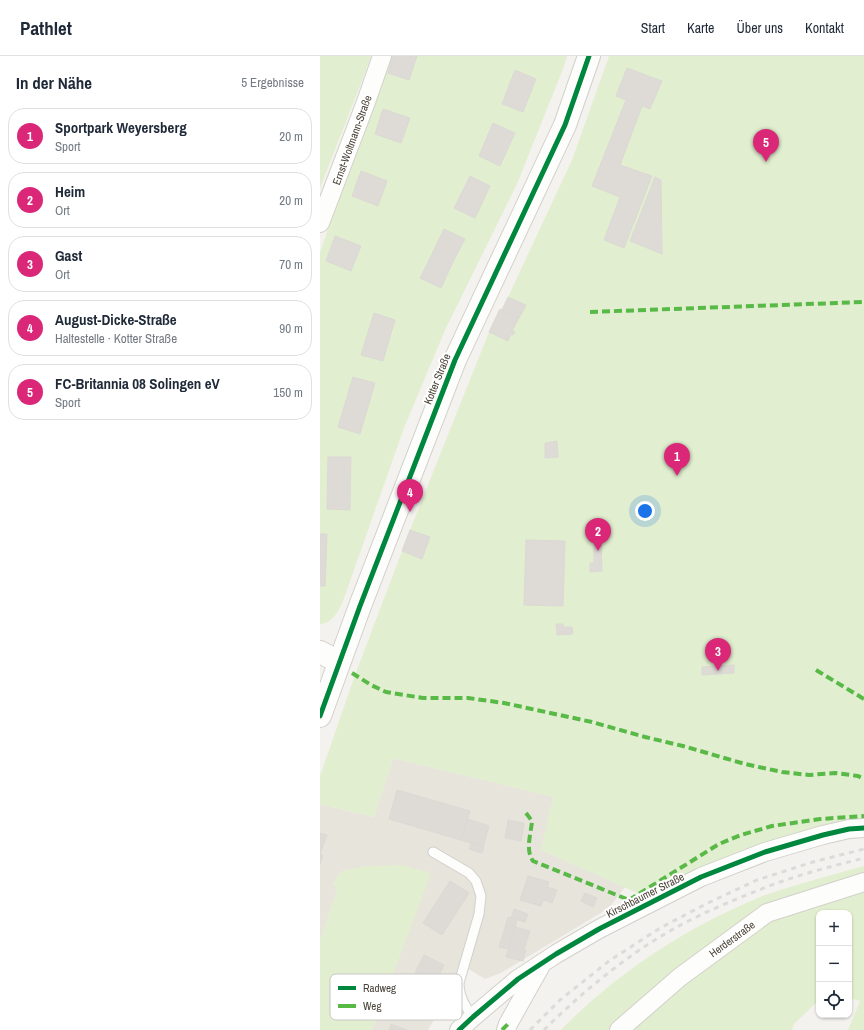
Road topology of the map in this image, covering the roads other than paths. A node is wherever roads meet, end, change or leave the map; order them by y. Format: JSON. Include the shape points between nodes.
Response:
{"nodes":[{"id":1,"x":382,"y":56,"type":"edge"},
{"id":2,"x":589,"y":56,"type":"edge"},
{"id":3,"x":320,"y":223,"type":"edge"},
{"id":4,"x":320,"y":652,"type":"edge"},
{"id":5,"x":339,"y":662,"type":"junction"},
{"id":6,"x":320,"y":716,"type":"edge"},
{"id":7,"x":864,"y":828,"type":"edge"},
{"id":8,"x":433,"y":852,"type":"dead end"},
{"id":9,"x":864,"y":882,"type":"edge"},
{"id":10,"x":542,"y":963,"type":"junction"},
{"id":11,"x":462,"y":974,"type":"edge"},
{"id":12,"x":462,"y":1002,"type":"edge"},
{"id":13,"x":473,"y":1017,"type":"junction"},
{"id":14,"x":459,"y":1030,"type":"edge"},
{"id":15,"x":506,"y":1030,"type":"edge"},
{"id":16,"x":619,"y":1030,"type":"edge"}],
"edges":[{"from":1,"to":3,"type":"street","name":"Ernst-Woltmann-Straße"},
{"from":2,"to":5,"type":"street","name":"Kotter Straße","via":[[565,125],[455,360]]},
{"from":4,"to":5,"type":"street"},
{"from":5,"to":6,"type":"street","name":"Kotter Straße"},
{"from":7,"to":10,"type":"street","name":"Kirschbaumer Straße","via":[[823,835],[765,852],[701,877],[599,929]]},
{"from":8,"to":11,"type":"lane","via":[[469,873],[476,881],[481,896],[479,914]]},
{"from":9,"to":16,"type":"street","name":"Herderstraße","via":[[767,913],[680,977]]},
{"from":10,"to":13,"type":"street","name":"Kirschbaumer Straße","via":[[518,979]]},
{"from":10,"to":15,"type":"street"},
{"from":12,"to":13,"type":"lane"},
{"from":13,"to":14,"type":"street","name":"Kirschbaumer Straße"}]}
